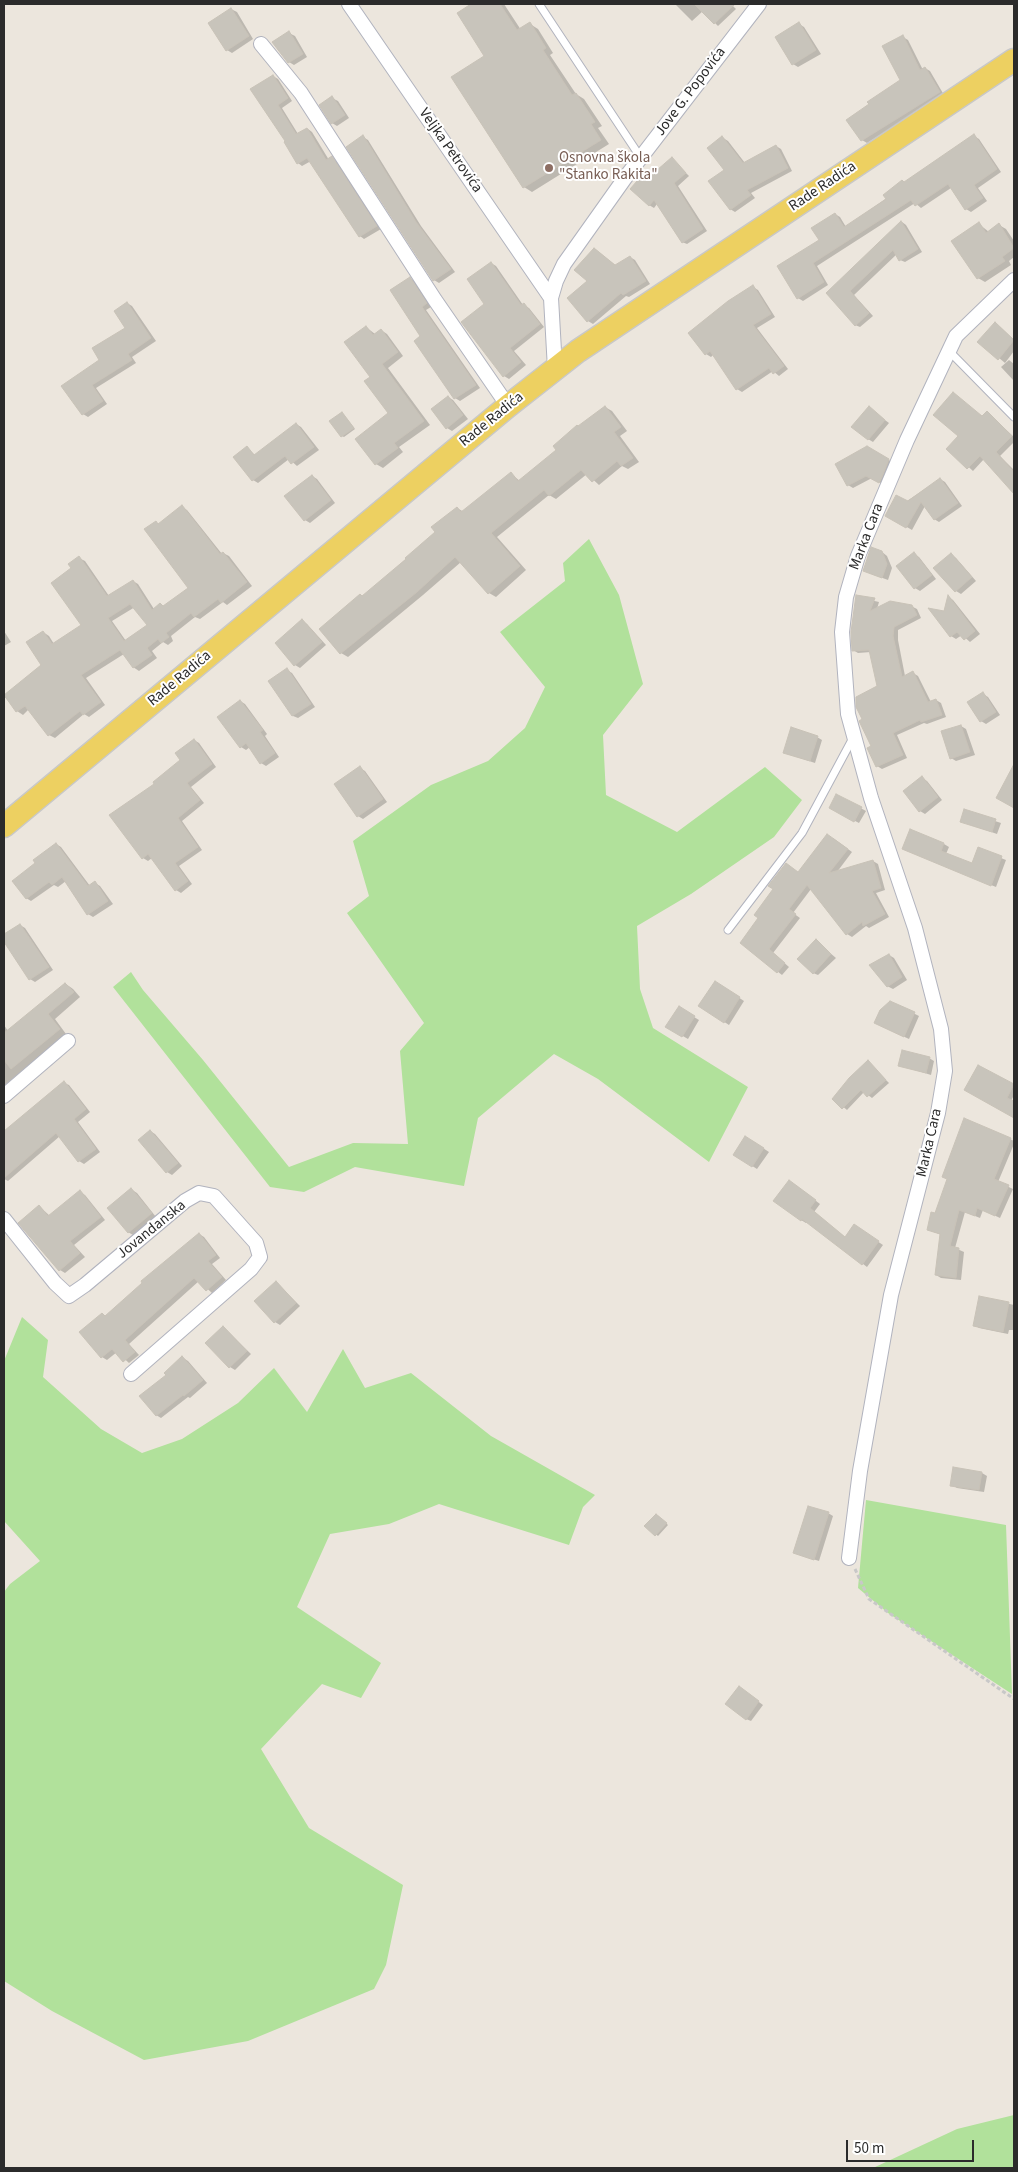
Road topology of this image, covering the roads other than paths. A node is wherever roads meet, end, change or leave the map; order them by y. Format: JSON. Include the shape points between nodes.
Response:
{"nodes":[{"id":1,"x":349,"y":4,"type":"edge"},
{"id":2,"x":538,"y":4,"type":"edge"},
{"id":3,"x":759,"y":4,"type":"edge"},
{"id":4,"x":261,"y":44,"type":"dead end"},
{"id":5,"x":1014,"y":60,"type":"edge"},
{"id":6,"x":641,"y":158,"type":"junction"},
{"id":7,"x":1014,"y":280,"type":"edge"},
{"id":8,"x":551,"y":298,"type":"junction"},
{"id":9,"x":949,"y":351,"type":"junction"},
{"id":10,"x":555,"y":369,"type":"junction"},
{"id":11,"x":508,"y":406,"type":"junction"},
{"id":12,"x":1014,"y":417,"type":"edge"},
{"id":13,"x":854,"y":735,"type":"junction"},
{"id":14,"x":4,"y":826,"type":"edge"},
{"id":15,"x":728,"y":930,"type":"dead end"},
{"id":16,"x":68,"y":1041,"type":"dead end"},
{"id":17,"x":4,"y":1096,"type":"edge"},
{"id":18,"x":4,"y":1219,"type":"edge"},
{"id":19,"x":131,"y":1374,"type":"dead end"},
{"id":20,"x":849,"y":1558,"type":"road end"}],
"edges":[{"from":1,"to":8,"type":"street","name":"Veljka Petrovića"},
{"from":2,"to":6,"type":"lane"},
{"from":3,"to":6,"type":"street","name":"Jove G. Popovića"},
{"from":4,"to":11,"type":"street","via":[[301,93]]},
{"from":5,"to":10,"type":"main road","name":"Rade Radića","via":[[613,326]]},
{"from":6,"to":8,"type":"street","name":"Jove G. Popovića","via":[[564,264]]},
{"from":7,"to":9,"type":"street","name":"Marka Cara","via":[[956,336]]},
{"from":8,"to":10,"type":"street","name":"Jove G. Popovića"},
{"from":9,"to":12,"type":"lane"},
{"from":9,"to":13,"type":"street","name":"Marka Cara","via":[[858,556],[846,597],[842,632],[848,714]]},
{"from":10,"to":11,"type":"main road","name":"Rade Radića"},
{"from":11,"to":14,"type":"main road","name":"Rade Radića"},
{"from":13,"to":15,"type":"lane","via":[[802,833]]},
{"from":13,"to":20,"type":"street","name":"Marka Cara","via":[[871,798],[920,946],[941,1029],[945,1071],[938,1112],[891,1295],[860,1471]]},
{"from":16,"to":17,"type":"street"},
{"from":18,"to":19,"type":"street","name":"Jovandanska","via":[[55,1284],[69,1296],[199,1193],[214,1196],[256,1243],[260,1257],[251,1269]]}]}
